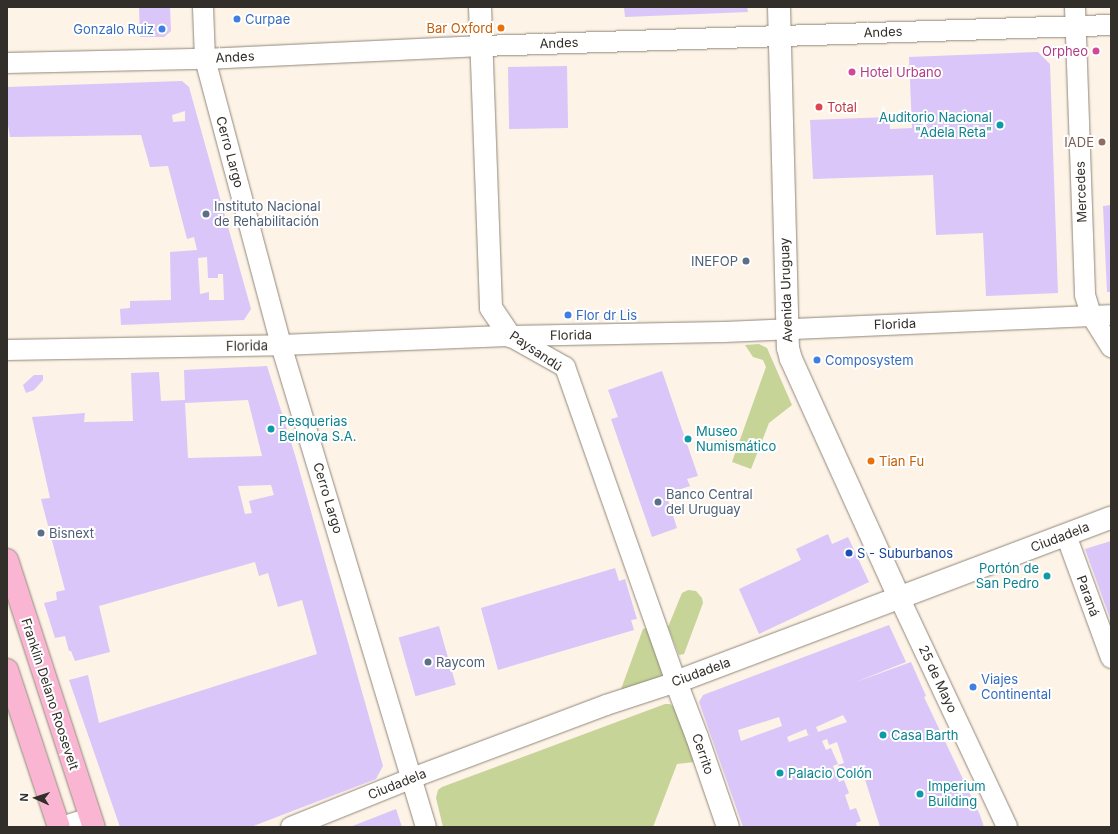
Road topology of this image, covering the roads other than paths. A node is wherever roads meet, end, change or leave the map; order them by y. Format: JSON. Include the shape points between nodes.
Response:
{"nodes":[{"id":1,"x":203,"y":7,"type":"edge"},
{"id":2,"x":480,"y":7,"type":"edge"},
{"id":3,"x":778,"y":7,"type":"edge"},
{"id":4,"x":1075,"y":17,"type":"edge"},
{"id":5,"x":1111,"y":25,"type":"edge"},
{"id":6,"x":780,"y":36,"type":"junction"},
{"id":7,"x":482,"y":46,"type":"junction"},
{"id":8,"x":205,"y":59,"type":"junction"},
{"id":9,"x":7,"y":63,"type":"edge"},
{"id":10,"x":1092,"y":315,"type":"junction"},
{"id":11,"x":1111,"y":315,"type":"edge"},
{"id":12,"x":787,"y":328,"type":"junction"},
{"id":13,"x":510,"y":336,"type":"junction"},
{"id":14,"x":281,"y":345,"type":"junction"},
{"id":15,"x":1111,"y":346,"type":"edge"},
{"id":16,"x":7,"y":350,"type":"edge"},
{"id":17,"x":1111,"y":518,"type":"edge"},
{"id":18,"x":1066,"y":535,"type":"junction"},
{"id":19,"x":7,"y":560,"type":"edge"},
{"id":20,"x":900,"y":597,"type":"junction"},
{"id":21,"x":1111,"y":658,"type":"edge"},
{"id":22,"x":7,"y":670,"type":"edge"},
{"id":23,"x":676,"y":682,"type":"junction"},
{"id":24,"x":412,"y":778,"type":"junction"},
{"id":25,"x":92,"y":822,"type":"edge"},
{"id":26,"x":60,"y":827,"type":"edge"},
{"id":27,"x":291,"y":827,"type":"edge"},
{"id":28,"x":426,"y":827,"type":"edge"},
{"id":29,"x":728,"y":827,"type":"edge"},
{"id":30,"x":1007,"y":827,"type":"edge"}],
"edges":[{"from":1,"to":8,"type":"street","name":"Cerro Largo"},
{"from":2,"to":7,"type":"street","name":"Paysandú"},
{"from":3,"to":6,"type":"street","name":"Avenida Uruguay"},
{"from":4,"to":5,"type":"street","name":"Andes"},
{"from":4,"to":6,"type":"street","name":"Andes"},
{"from":4,"to":10,"type":"street","name":"Mercedes","via":[[1085,295]]},
{"from":6,"to":7,"type":"street","name":"Andes"},
{"from":6,"to":12,"type":"street","name":"Avenida Uruguay"},
{"from":7,"to":8,"type":"street","name":"Andes"},
{"from":7,"to":13,"type":"street","name":"Paysandú","via":[[491,308]]},
{"from":8,"to":9,"type":"street","name":"Andes"},
{"from":8,"to":14,"type":"street","name":"Cerro Largo"},
{"from":10,"to":11,"type":"street","name":"Florida"},
{"from":10,"to":12,"type":"street","name":"Florida"},
{"from":10,"to":15,"type":"street","name":"Mercedes"},
{"from":12,"to":13,"type":"street","name":"Florida","via":[[723,332]]},
{"from":12,"to":20,"type":"street","name":"Avenida Uruguay","via":[[791,360]]},
{"from":13,"to":14,"type":"street","name":"Florida"},
{"from":13,"to":23,"type":"street","name":"Paysandú","via":[[565,367]]},
{"from":14,"to":16,"type":"street","name":"Florida"},
{"from":14,"to":24,"type":"street","name":"Cerro Largo"},
{"from":17,"to":18,"type":"street","name":"Ciudadela"},
{"from":18,"to":20,"type":"street","name":"Ciudadela"},
{"from":18,"to":21,"type":"street","name":"Paraná"},
{"from":19,"to":25,"type":"main road","name":"Franklin Delano Roosevelt"},
{"from":20,"to":23,"type":"street","name":"Ciudadela"},
{"from":20,"to":30,"type":"street","name":"25 de Mayo"},
{"from":22,"to":26,"type":"main road"},
{"from":23,"to":24,"type":"street","name":"Ciudadela"},
{"from":23,"to":29,"type":"street","name":"Cerrito"},
{"from":24,"to":27,"type":"street","name":"Ciudadela"},
{"from":24,"to":28,"type":"street","name":"Cerro Largo"},
{"from":25,"to":26,"type":"street"}]}
